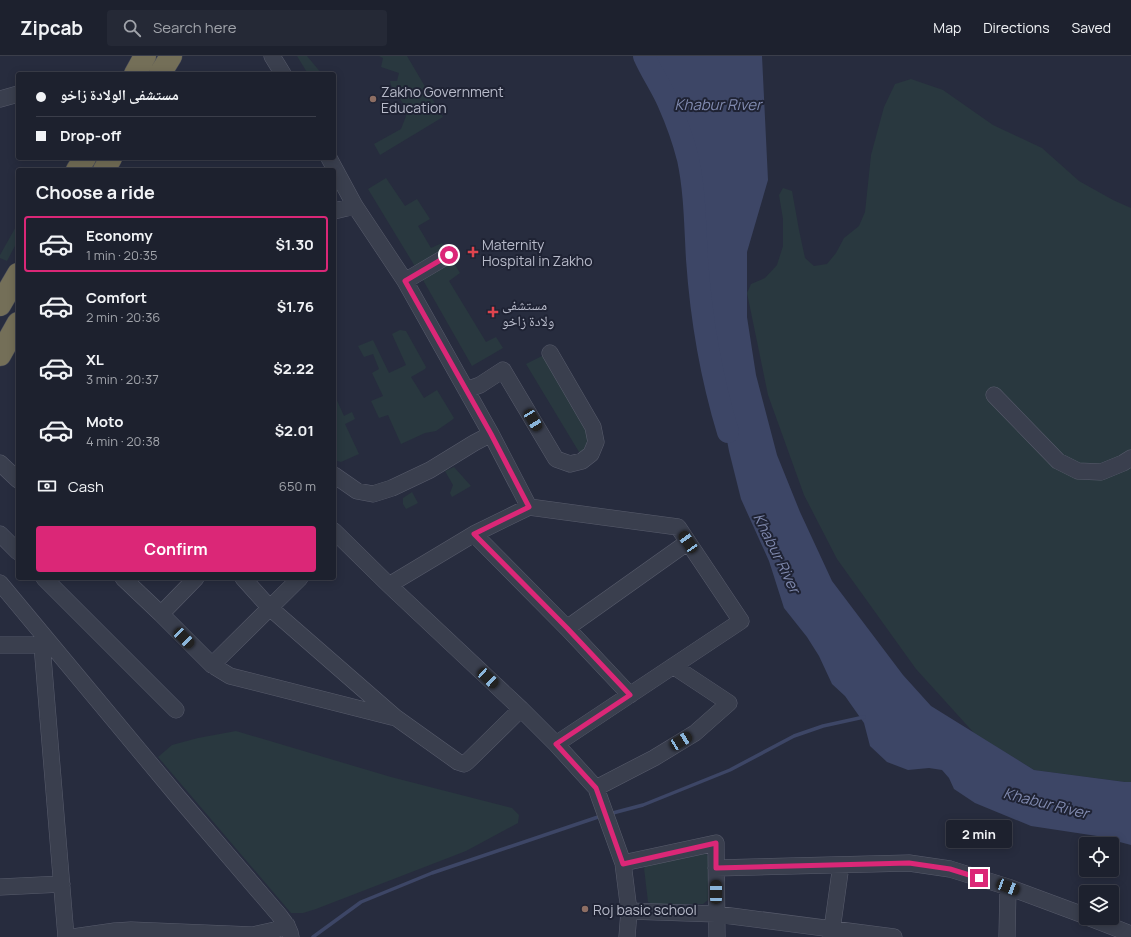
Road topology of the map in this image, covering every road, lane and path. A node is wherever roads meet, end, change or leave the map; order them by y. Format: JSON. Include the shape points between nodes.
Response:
{"nodes":[{"id":1,"x":145,"y":56,"type":"edge"},
{"id":2,"x":171,"y":56,"type":"edge"},
{"id":3,"x":272,"y":56,"type":"edge"},
{"id":4,"x":136,"y":72,"type":"edge"},
{"id":5,"x":161,"y":72,"type":"edge"},
{"id":6,"x":282,"y":72,"type":"edge"},
{"id":7,"x":16,"y":94,"type":"edge"},
{"id":8,"x":0,"y":98,"type":"edge"},
{"id":9,"x":336,"y":170,"type":"edge"},
{"id":10,"x":355,"y":206,"type":"junction"},
{"id":11,"x":336,"y":211,"type":"edge"},
{"id":12,"x":449,"y":255,"type":"dead end"},
{"id":13,"x":16,"y":277,"type":"edge"},
{"id":14,"x":405,"y":281,"type":"junction"},
{"id":15,"x":0,"y":305,"type":"edge"},
{"id":16,"x":16,"y":328,"type":"edge"},
{"id":17,"x":8,"y":350,"type":"edge"},
{"id":18,"x":550,"y":353,"type":"dead end"},
{"id":19,"x":466,"y":390,"type":"junction"},
{"id":20,"x":994,"y":395,"type":"dead end"},
{"id":21,"x":491,"y":434,"type":"junction"},
{"id":22,"x":1131,"y":458,"type":"edge"},
{"id":23,"x":0,"y":463,"type":"edge"},
{"id":24,"x":336,"y":476,"type":"edge"},
{"id":25,"x":16,"y":478,"type":"edge"},
{"id":26,"x":529,"y":507,"type":"junction"},
{"id":27,"x":0,"y":534,"type":"edge"},
{"id":28,"x":474,"y":534,"type":"junction"},
{"id":29,"x":336,"y":537,"type":"edge"},
{"id":30,"x":688,"y":542,"type":"junction"},
{"id":31,"x":16,"y":550,"type":"edge"},
{"id":32,"x":46,"y":580,"type":"edge"},
{"id":33,"x":125,"y":580,"type":"edge"},
{"id":34,"x":194,"y":580,"type":"edge"},
{"id":35,"x":245,"y":580,"type":"edge"},
{"id":36,"x":298,"y":580,"type":"edge"},
{"id":37,"x":0,"y":583,"type":"edge"},
{"id":38,"x":389,"y":585,"type":"junction"},
{"id":39,"x":270,"y":608,"type":"junction"},
{"id":40,"x":161,"y":614,"type":"junction"},
{"id":41,"x":567,"y":628,"type":"junction"},
{"id":42,"x":45,"y":643,"type":"junction"},
{"id":43,"x":0,"y":645,"type":"edge"},
{"id":44,"x":212,"y":665,"type":"junction"},
{"id":45,"x":673,"y":666,"type":"junction"},
{"id":46,"x":630,"y":695,"type":"junction"},
{"id":47,"x":521,"y":709,"type":"junction"},
{"id":48,"x":176,"y":710,"type":"dead end"},
{"id":49,"x":395,"y":717,"type":"junction"},
{"id":50,"x":556,"y":744,"type":"junction"},
{"id":51,"x":596,"y":788,"type":"junction"},
{"id":52,"x":621,"y":858,"type":"junction"},
{"id":53,"x":841,"y":865,"type":"junction"},
{"id":54,"x":716,"y":868,"type":"junction"},
{"id":55,"x":62,"y":884,"type":"junction"},
{"id":56,"x":0,"y":887,"type":"edge"},
{"id":57,"x":1008,"y":887,"type":"junction"},
{"id":58,"x":629,"y":911,"type":"junction"},
{"id":59,"x":1079,"y":913,"type":"edge"},
{"id":60,"x":716,"y":914,"type":"junction"},
{"id":61,"x":1108,"y":925,"type":"edge"},
{"id":62,"x":289,"y":931,"type":"edge"},
{"id":63,"x":832,"y":933,"type":"edge"},
{"id":64,"x":1131,"y":934,"type":"edge"},
{"id":65,"x":66,"y":937,"type":"edge"},
{"id":66,"x":73,"y":937,"type":"edge"},
{"id":67,"x":627,"y":937,"type":"edge"},
{"id":68,"x":717,"y":937,"type":"edge"},
{"id":69,"x":894,"y":937,"type":"edge"},
{"id":70,"x":1007,"y":937,"type":"edge"}],
"edges":[{"from":1,"to":4,"type":"highway"},
{"from":2,"to":5,"type":"highway"},
{"from":3,"to":6,"type":"street"},
{"from":7,"to":8,"type":"street"},
{"from":9,"to":10,"type":"street"},
{"from":10,"to":11,"type":"street"},
{"from":10,"to":14,"type":"street"},
{"from":12,"to":14,"type":"street"},
{"from":13,"to":15,"type":"highway"},
{"from":14,"to":19,"type":"street"},
{"from":16,"to":17,"type":"highway"},
{"from":18,"to":19,"type":"street","via":[[593,427],[596,442],[591,454],[582,461],[570,464],[556,459],[503,370],[480,385]]},
{"from":19,"to":21,"type":"street"},
{"from":20,"to":22,"type":"street","via":[[1058,461],[1078,471],[1101,472]]},
{"from":21,"to":24,"type":"street","via":[[430,470],[373,494],[357,491]]},
{"from":21,"to":26,"type":"street"},
{"from":23,"to":25,"type":"street"},
{"from":26,"to":28,"type":"street"},
{"from":26,"to":30,"type":"street","via":[[678,527]]},
{"from":27,"to":31,"type":"street"},
{"from":28,"to":38,"type":"street"},
{"from":28,"to":41,"type":"street"},
{"from":29,"to":38,"type":"street"},
{"from":30,"to":41,"type":"street"},
{"from":30,"to":45,"type":"street","via":[[741,621]]},
{"from":32,"to":48,"type":"street"},
{"from":33,"to":40,"type":"street"},
{"from":34,"to":40,"type":"street"},
{"from":35,"to":39,"type":"street"},
{"from":36,"to":39,"type":"street"},
{"from":37,"to":42,"type":"street"},
{"from":38,"to":47,"type":"street"},
{"from":39,"to":44,"type":"street"},
{"from":39,"to":49,"type":"street"},
{"from":40,"to":44,"type":"street"},
{"from":41,"to":46,"type":"street"},
{"from":42,"to":43,"type":"street"},
{"from":42,"to":55,"type":"street"},
{"from":42,"to":62,"type":"street"},
{"from":44,"to":49,"type":"street","via":[[230,676]]},
{"from":45,"to":46,"type":"street"},
{"from":45,"to":51,"type":"street","via":[[730,703],[695,733]]},
{"from":46,"to":50,"type":"street"},
{"from":47,"to":49,"type":"street","via":[[464,764]]},
{"from":47,"to":50,"type":"street"},
{"from":50,"to":51,"type":"street"},
{"from":51,"to":52,"type":"street"},
{"from":52,"to":54,"type":"street","via":[[716,843]]},
{"from":52,"to":58,"type":"street"},
{"from":53,"to":54,"type":"street"},
{"from":53,"to":57,"type":"street","via":[[909,863],[950,869]]},
{"from":53,"to":63,"type":"street"},
{"from":54,"to":60,"type":"street"},
{"from":55,"to":56,"type":"street"},
{"from":55,"to":65,"type":"street"},
{"from":57,"to":59,"type":"street"},
{"from":57,"to":70,"type":"street"},
{"from":58,"to":60,"type":"street"},
{"from":58,"to":67,"type":"street"},
{"from":60,"to":63,"type":"street"},
{"from":60,"to":68,"type":"street"},
{"from":61,"to":64,"type":"street"},
{"from":62,"to":66,"type":"street","via":[[275,930],[253,935],[131,930]]},
{"from":63,"to":69,"type":"street"}]}
